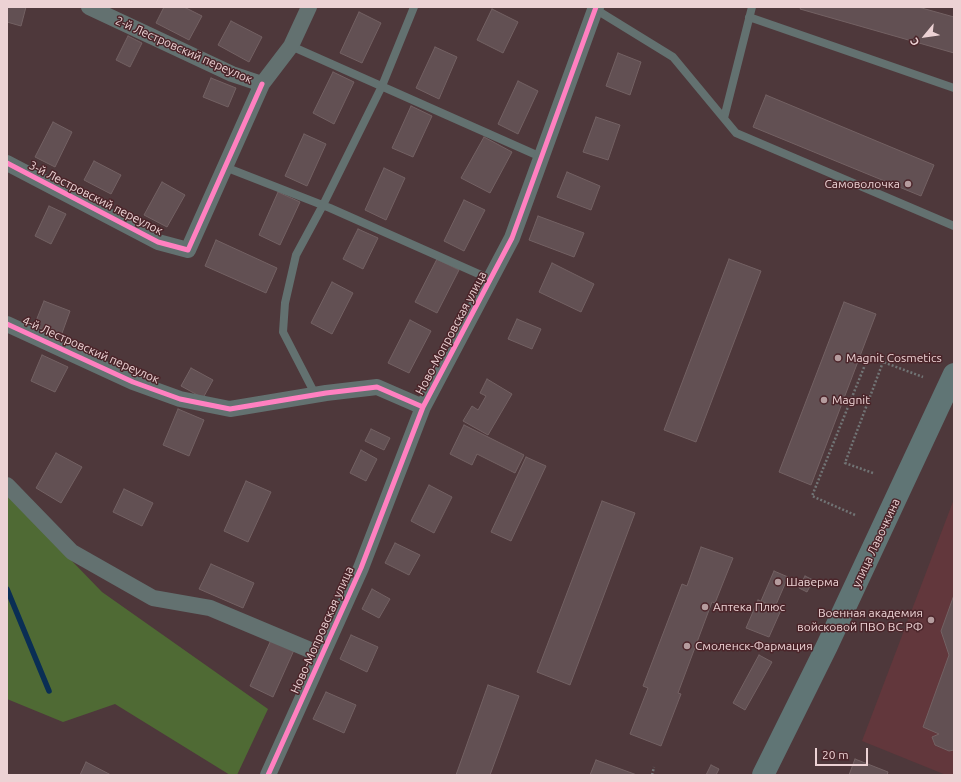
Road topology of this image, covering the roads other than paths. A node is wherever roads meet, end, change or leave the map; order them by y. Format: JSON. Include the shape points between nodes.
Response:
{"nodes":[{"id":1,"x":89,"y":7,"type":"edge"},
{"id":2,"x":310,"y":7,"type":"edge"},
{"id":3,"x":414,"y":7,"type":"edge"},
{"id":4,"x":752,"y":7,"type":"edge"},
{"id":5,"x":592,"y":8,"type":"edge"},
{"id":6,"x":749,"y":18,"type":"junction"},
{"id":7,"x":291,"y":46,"type":"junction"},
{"id":8,"x":262,"y":84,"type":"junction"},
{"id":9,"x":382,"y":86,"type":"junction"},
{"id":10,"x":954,"y":88,"type":"edge"},
{"id":11,"x":724,"y":118,"type":"junction"},
{"id":12,"x":541,"y":157,"type":"junction"},
{"id":13,"x":7,"y":163,"type":"edge"},
{"id":14,"x":225,"y":167,"type":"junction"},
{"id":15,"x":323,"y":205,"type":"junction"},
{"id":16,"x":954,"y":226,"type":"edge"},
{"id":17,"x":490,"y":279,"type":"junction"},
{"id":18,"x":7,"y":324,"type":"edge"},
{"id":19,"x":954,"y":374,"type":"edge"},
{"id":20,"x":315,"y":394,"type":"junction"},
{"id":21,"x":423,"y":406,"type":"junction"},
{"id":22,"x":7,"y":485,"type":"edge"},
{"id":23,"x":322,"y":655,"type":"junction"},
{"id":24,"x":268,"y":775,"type":"edge"},
{"id":25,"x":763,"y":775,"type":"edge"}],
"edges":[{"from":1,"to":8,"type":"street","name":"2-й Лестровский переулок","via":[[232,74]]},
{"from":2,"to":7,"type":"street","name":"2-й Лестровский переулок"},
{"from":3,"to":9,"type":"lane"},
{"from":4,"to":6,"type":"lane"},
{"from":5,"to":11,"type":"lane","via":[[673,57]]},
{"from":5,"to":12,"type":"street","name":"Ново-Мопровская улица"},
{"from":6,"to":10,"type":"lane"},
{"from":6,"to":11,"type":"lane"},
{"from":7,"to":8,"type":"street","name":"2-й Лестровский переулок"},
{"from":7,"to":9,"type":"lane"},
{"from":8,"to":14,"type":"street","name":"3-й Лестровский переулок"},
{"from":9,"to":12,"type":"lane"},
{"from":9,"to":15,"type":"lane"},
{"from":11,"to":16,"type":"lane","via":[[736,133]]},
{"from":12,"to":17,"type":"street","name":"Ново-Мопровская улица","via":[[512,238]]},
{"from":13,"to":14,"type":"street","name":"3-й Лестровский переулок","via":[[158,242],[188,250]]},
{"from":14,"to":15,"type":"lane"},
{"from":15,"to":17,"type":"lane"},
{"from":15,"to":20,"type":"lane","via":[[296,255],[285,303],[283,332]]},
{"from":17,"to":21,"type":"street","name":"Ново-Мопровская улица"},
{"from":18,"to":20,"type":"street","name":"4-й Лестровский переулок","via":[[133,382],[180,399],[230,409]]},
{"from":19,"to":25,"type":"main road","name":"улица Лавочкина","via":[[827,646]]},
{"from":20,"to":21,"type":"street","name":"4-й Лестровский переулок","via":[[377,387]]},
{"from":21,"to":23,"type":"street","name":"Ново-Мопровская улица","via":[[361,568]]},
{"from":22,"to":23,"type":"street","via":[[72,552],[153,598],[210,608]]},
{"from":23,"to":24,"type":"street","name":"Ново-Мопровская улица"}]}
